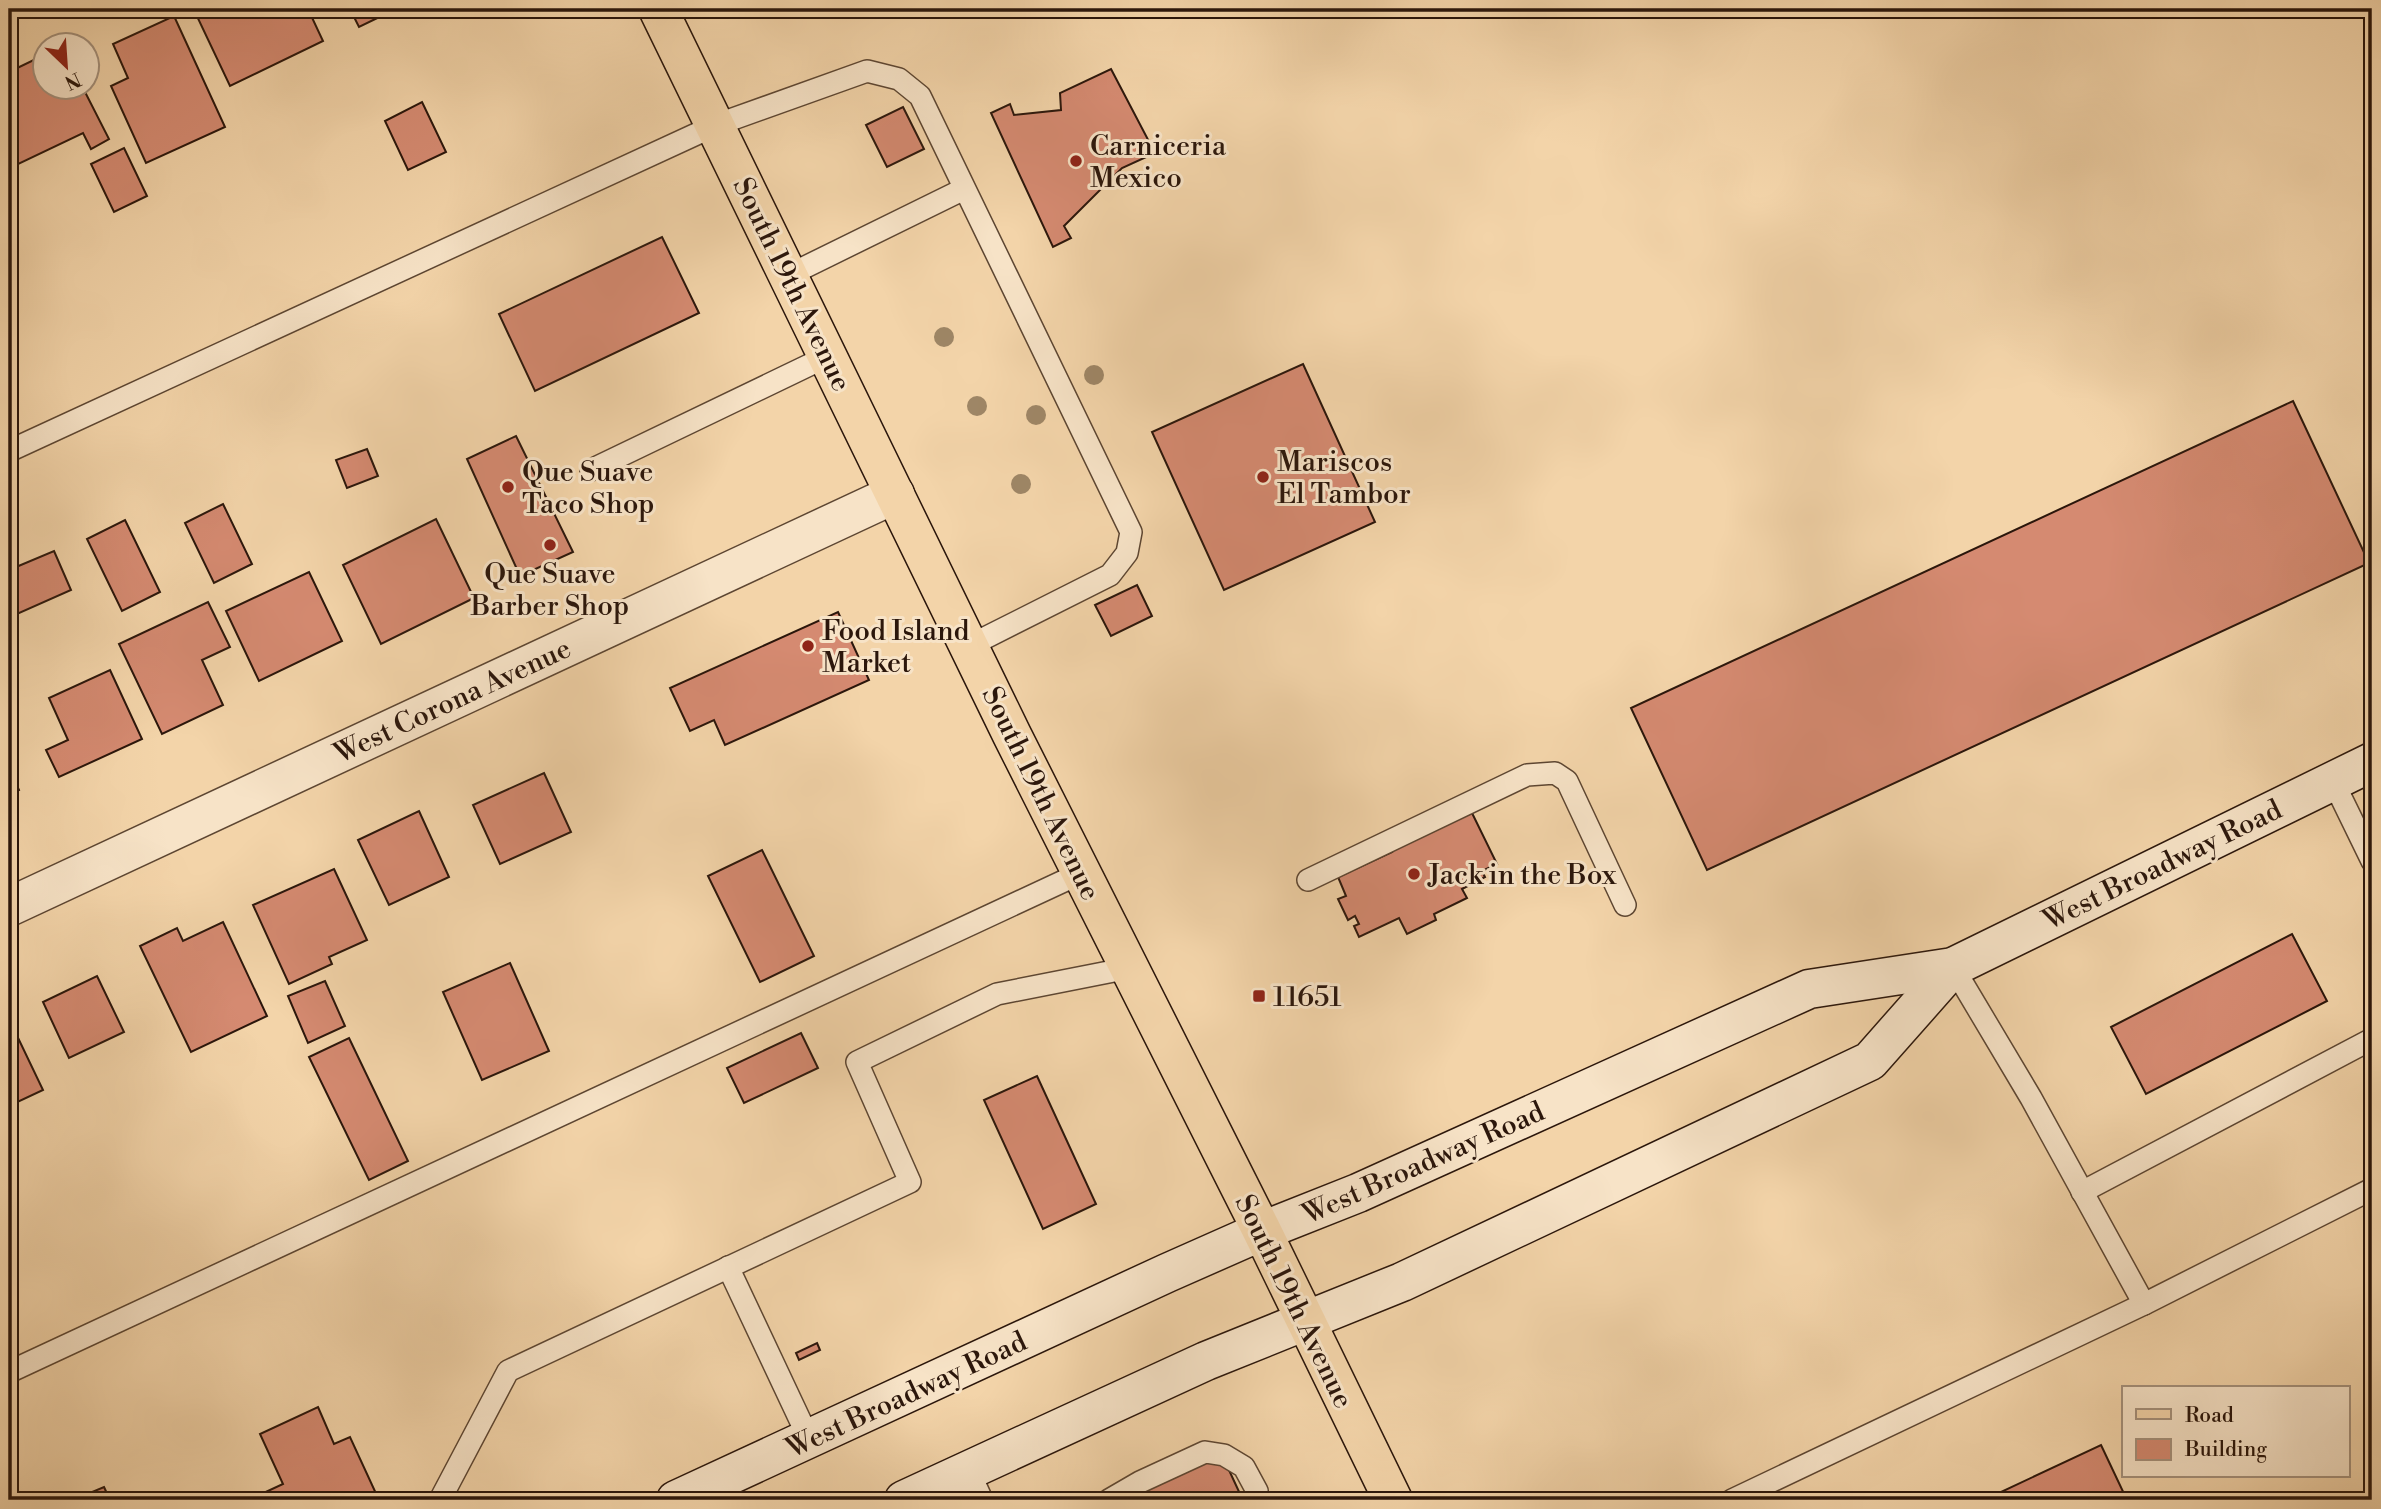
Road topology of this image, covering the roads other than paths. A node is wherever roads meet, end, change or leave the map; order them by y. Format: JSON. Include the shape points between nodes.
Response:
{"nodes":[{"id":1,"x":658,"y":9,"type":"edge"},
{"id":2,"x":716,"y":125,"type":"junction"},
{"id":3,"x":964,"y":189,"type":"junction"},
{"id":4,"x":789,"y":275,"type":"junction"},
{"id":5,"x":828,"y":356,"type":"junction"},
{"id":6,"x":9,"y":451,"type":"edge"},
{"id":7,"x":591,"y":470,"type":"dead end"},
{"id":8,"x":895,"y":494,"type":"junction"},
{"id":9,"x":969,"y":646,"type":"junction"},
{"id":10,"x":2372,"y":762,"type":"edge"},
{"id":11,"x":2333,"y":781,"type":"junction"},
{"id":12,"x":2372,"y":861,"type":"edge"},
{"id":13,"x":1080,"y":873,"type":"junction"},
{"id":14,"x":1308,"y":880,"type":"dead end"},
{"id":15,"x":1625,"y":905,"type":"dead end"},
{"id":16,"x":9,"y":907,"type":"edge"},
{"id":17,"x":1953,"y":967,"type":"junction"},
{"id":18,"x":1129,"y":968,"type":"junction"},
{"id":19,"x":2372,"y":1039,"type":"edge"},
{"id":20,"x":2372,"y":1189,"type":"edge"},
{"id":21,"x":2082,"y":1192,"type":"junction"},
{"id":22,"x":1262,"y":1231,"type":"junction"},
{"id":23,"x":728,"y":1267,"type":"junction"},
{"id":24,"x":2144,"y":1304,"type":"junction"},
{"id":25,"x":1306,"y":1322,"type":"junction"},
{"id":26,"x":9,"y":1372,"type":"edge"},
{"id":27,"x":809,"y":1439,"type":"junction"},
{"id":28,"x":975,"y":1486,"type":"edge"},
{"id":29,"x":440,"y":1500,"type":"edge"},
{"id":30,"x":676,"y":1500,"type":"edge"},
{"id":31,"x":904,"y":1500,"type":"edge"},
{"id":32,"x":1110,"y":1500,"type":"edge"},
{"id":33,"x":1252,"y":1500,"type":"edge"},
{"id":34,"x":1393,"y":1500,"type":"edge"},
{"id":35,"x":1732,"y":1500,"type":"edge"}],
"edges":[{"from":1,"to":2,"type":"main road","name":"South 19th Avenue"},
{"from":2,"to":3,"type":"lane","via":[[867,71],[899,79],[920,96]]},
{"from":2,"to":4,"type":"main road","name":"South 19th Avenue"},
{"from":2,"to":6,"type":"lane"},
{"from":3,"to":4,"type":"lane"},
{"from":3,"to":9,"type":"lane","via":[[1131,532],[1127,553],[1110,575]]},
{"from":4,"to":5,"type":"main road","name":"South 19th Avenue"},
{"from":5,"to":7,"type":"lane"},
{"from":5,"to":8,"type":"main road","name":"South 19th Avenue"},
{"from":8,"to":9,"type":"main road","name":"South 19th Avenue"},
{"from":8,"to":16,"type":"main road","name":"West Corona Avenue"},
{"from":9,"to":13,"type":"main road","name":"South 19th Avenue"},
{"from":10,"to":11,"type":"main road","name":"West Broadway Road"},
{"from":11,"to":12,"type":"lane"},
{"from":11,"to":17,"type":"main road","name":"West Broadway Road"},
{"from":13,"to":18,"type":"main road","name":"South 19th Avenue"},
{"from":13,"to":26,"type":"lane"},
{"from":14,"to":15,"type":"lane","via":[[1527,775],[1555,773],[1567,781]]},
{"from":17,"to":21,"type":"lane"},
{"from":17,"to":22,"type":"main road","name":"West Broadway Road","via":[[1809,989],[1358,1193]]},
{"from":17,"to":25,"type":"main road","name":"West Broadway Road","via":[[1870,1062],[1402,1282]]},
{"from":18,"to":22,"type":"main road","name":"South 19th Avenue"},
{"from":18,"to":23,"type":"lane","via":[[997,994],[857,1062],[910,1182]]},
{"from":19,"to":21,"type":"lane"},
{"from":20,"to":24,"type":"lane"},
{"from":21,"to":24,"type":"lane"},
{"from":22,"to":25,"type":"main road","name":"South 19th Avenue"},
{"from":22,"to":27,"type":"main road","name":"West Broadway Road"},
{"from":23,"to":27,"type":"lane"},
{"from":23,"to":29,"type":"lane","via":[[508,1371]]},
{"from":24,"to":35,"type":"lane"},
{"from":25,"to":28,"type":"main road","name":"West Broadway Road","via":[[1206,1361]]},
{"from":25,"to":34,"type":"main road","name":"South 19th Avenue"},
{"from":27,"to":30,"type":"main road","name":"West Broadway Road"},
{"from":28,"to":31,"type":"main road","name":"West Broadway Road"},
{"from":32,"to":33,"type":"lane","via":[[1205,1452],[1224,1455],[1244,1467],[1257,1491]]}]}
